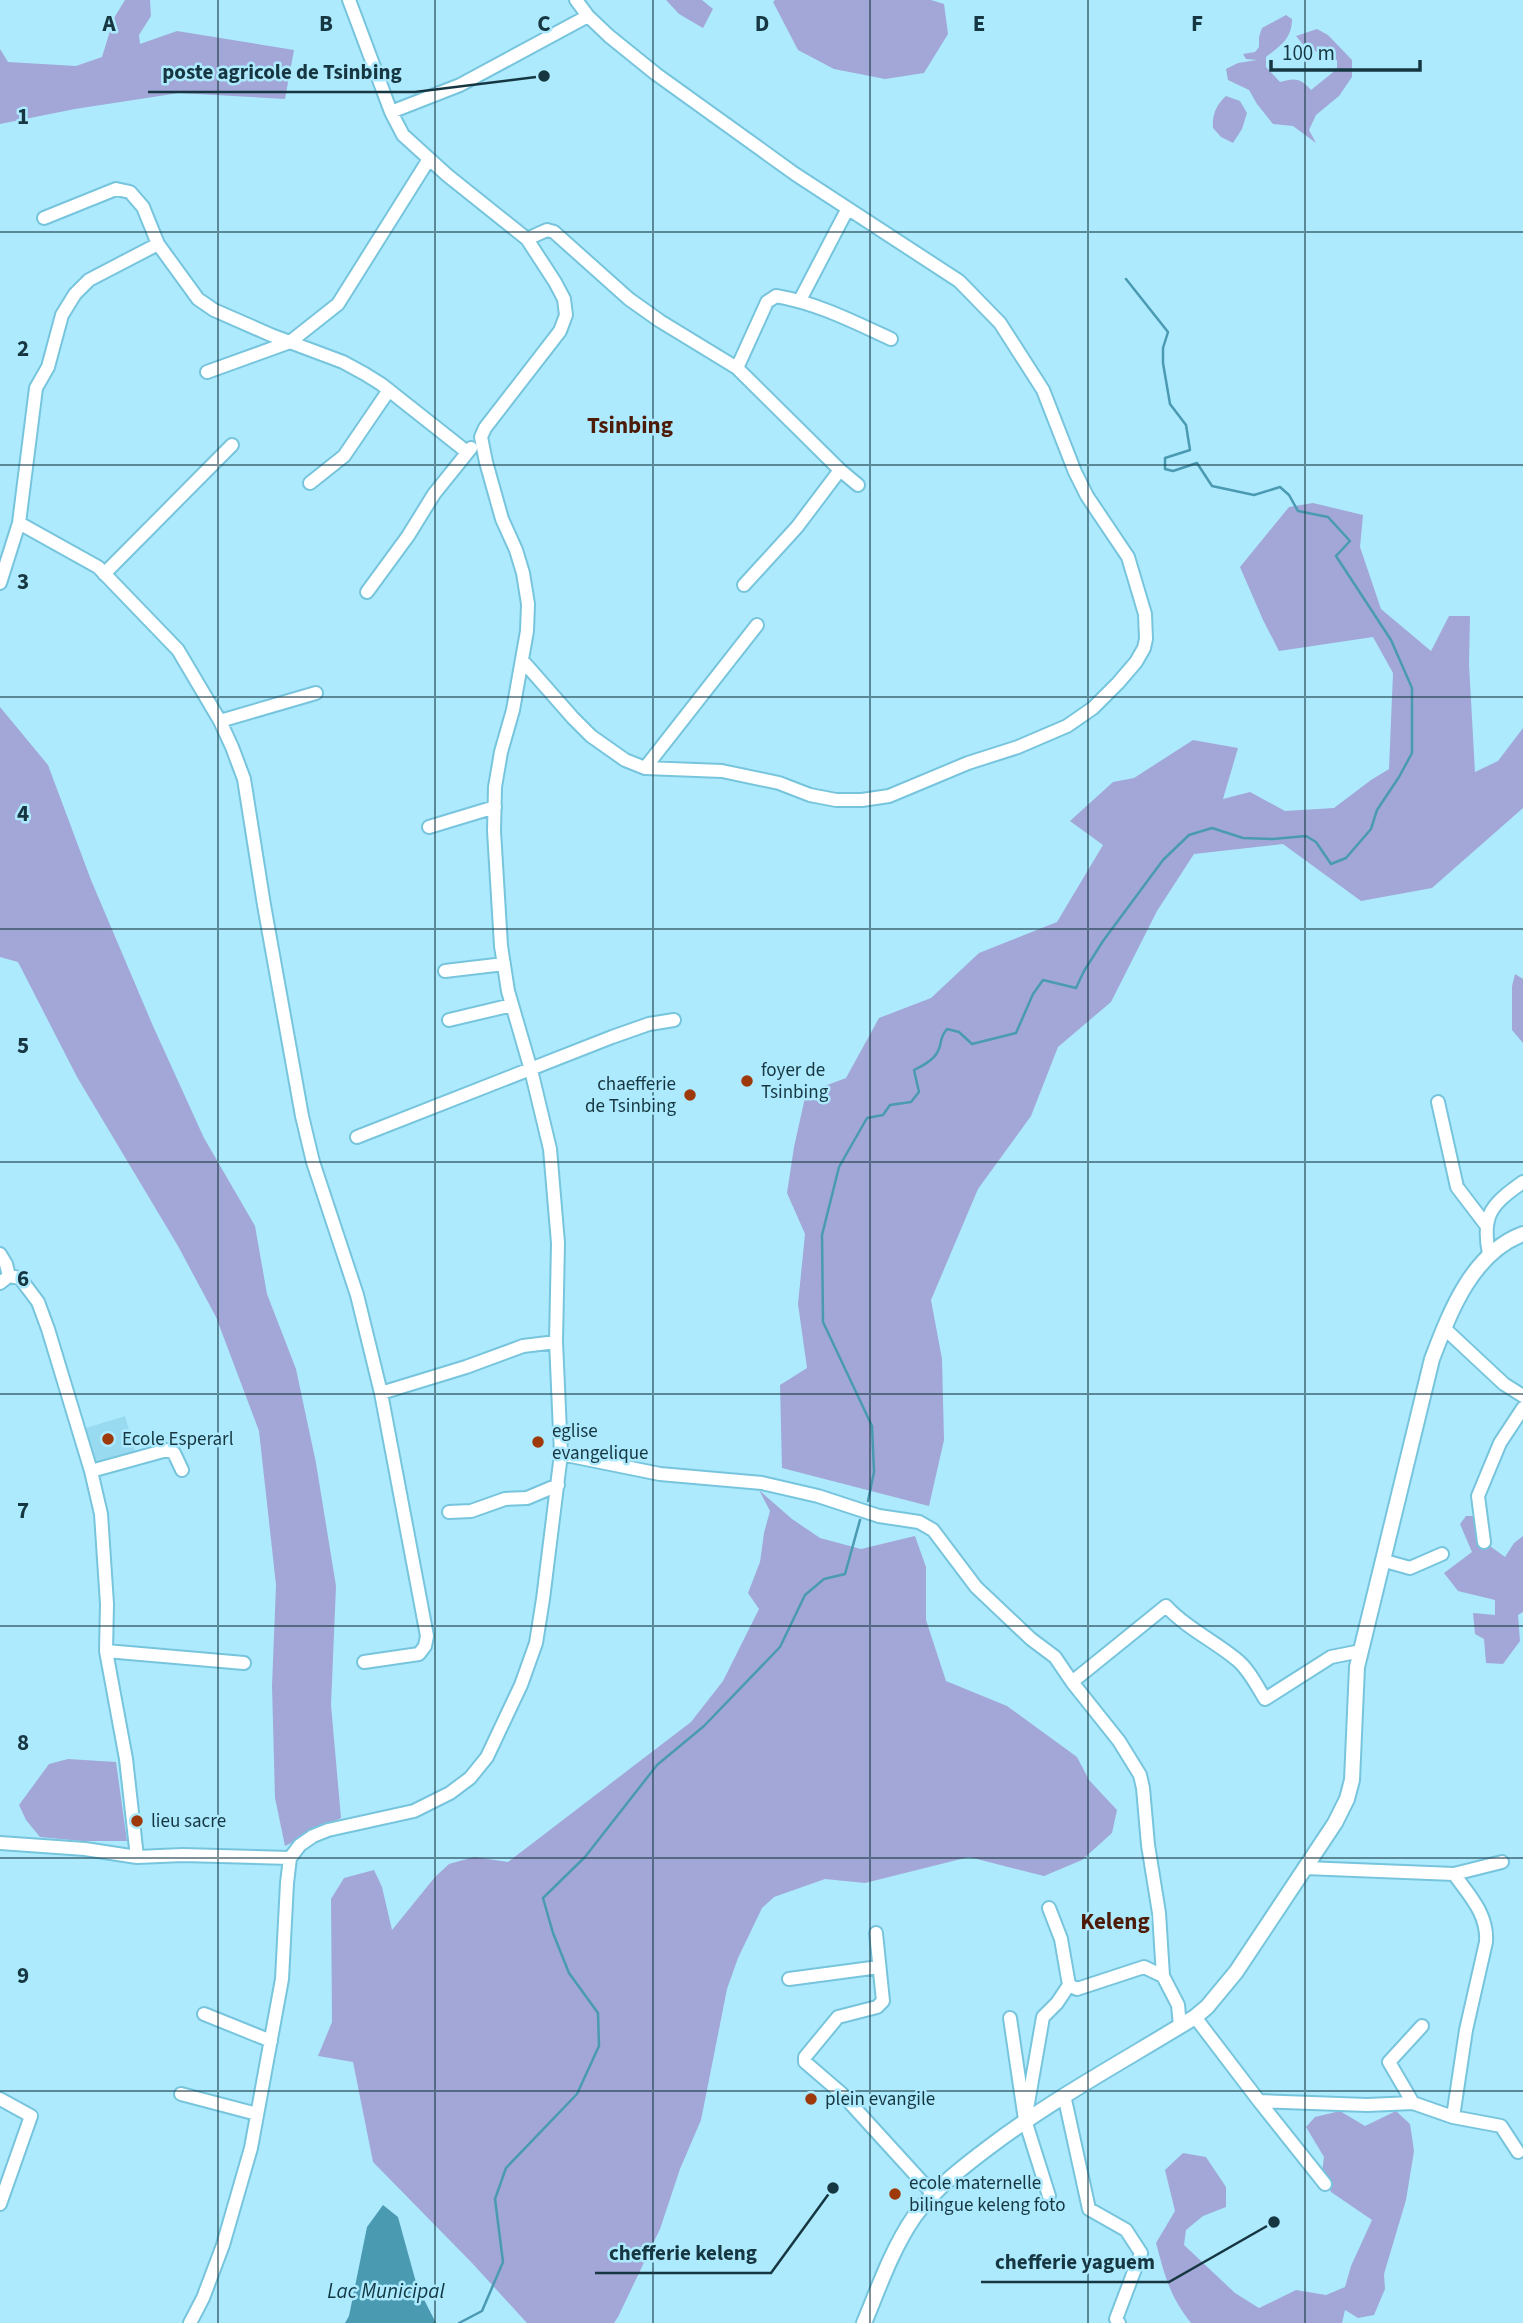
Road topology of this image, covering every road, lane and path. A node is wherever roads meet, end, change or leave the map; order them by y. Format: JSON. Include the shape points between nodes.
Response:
{"nodes":[{"id":1,"x":349,"y":0,"type":"edge"},
{"id":2,"x":576,"y":0,"type":"edge"},
{"id":3,"x":588,"y":16,"type":"junction"},
{"id":4,"x":391,"y":112,"type":"junction"},
{"id":5,"x":429,"y":159,"type":"junction"},
{"id":6,"x":847,"y":210,"type":"junction"},
{"id":7,"x":44,"y":218,"type":"dead end"},
{"id":8,"x":527,"y":239,"type":"junction"},
{"id":9,"x":158,"y":244,"type":"junction"},
{"id":10,"x":800,"y":300,"type":"junction"},
{"id":11,"x":891,"y":339,"type":"dead end"},
{"id":12,"x":290,"y":342,"type":"junction"},
{"id":13,"x":737,"y":368,"type":"junction"},
{"id":14,"x":207,"y":372,"type":"dead end"},
{"id":15,"x":389,"y":390,"type":"junction"},
{"id":16,"x":481,"y":437,"type":"junction"},
{"id":17,"x":232,"y":445,"type":"dead end"},
{"id":18,"x":467,"y":452,"type":"junction"},
{"id":19,"x":840,"y":470,"type":"junction"},
{"id":20,"x":310,"y":483,"type":"dead end"},
{"id":21,"x":859,"y":485,"type":"dead end"},
{"id":22,"x":19,"y":523,"type":"junction"},
{"id":23,"x":104,"y":573,"type":"junction"},
{"id":24,"x":0,"y":583,"type":"edge"},
{"id":25,"x":744,"y":585,"type":"dead end"},
{"id":26,"x":367,"y":592,"type":"dead end"},
{"id":27,"x":757,"y":625,"type":"dead end"},
{"id":28,"x":522,"y":660,"type":"junction"},
{"id":29,"x":316,"y":693,"type":"dead end"},
{"id":30,"x":220,"y":721,"type":"junction"},
{"id":31,"x":645,"y":768,"type":"junction"},
{"id":32,"x":495,"y":807,"type":"junction"},
{"id":33,"x":429,"y":827,"type":"dead end"},
{"id":34,"x":504,"y":964,"type":"junction"},
{"id":35,"x":445,"y":971,"type":"dead end"},
{"id":36,"x":512,"y":1005,"type":"junction"},
{"id":37,"x":449,"y":1020,"type":"dead end"},
{"id":38,"x":674,"y":1020,"type":"dead end"},
{"id":39,"x":531,"y":1070,"type":"junction"},
{"id":40,"x":1438,"y":1102,"type":"dead end"},
{"id":41,"x":357,"y":1137,"type":"dead end"},
{"id":42,"x":1523,"y":1182,"type":"edge"},
{"id":43,"x":1486,"y":1225,"type":"junction"},
{"id":44,"x":1523,"y":1234,"type":"edge"},
{"id":45,"x":0,"y":1254,"type":"edge"},
{"id":46,"x":1489,"y":1254,"type":"junction"},
{"id":47,"x":5,"y":1280,"type":"edge"},
{"id":48,"x":1444,"y":1328,"type":"junction"},
{"id":49,"x":556,"y":1342,"type":"junction"},
{"id":50,"x":381,"y":1393,"type":"junction"},
{"id":51,"x":1523,"y":1396,"type":"edge"},
{"id":52,"x":1523,"y":1408,"type":"edge"},
{"id":53,"x":561,"y":1454,"type":"junction"},
{"id":54,"x":182,"y":1470,"type":"dead end"},
{"id":55,"x":91,"y":1471,"type":"junction"},
{"id":56,"x":558,"y":1485,"type":"junction"},
{"id":57,"x":449,"y":1512,"type":"dead end"},
{"id":58,"x":1484,"y":1542,"type":"dead end"},
{"id":59,"x":1442,"y":1553,"type":"dead end"},
{"id":60,"x":1385,"y":1561,"type":"junction"},
{"id":61,"x":106,"y":1651,"type":"junction"},
{"id":62,"x":1362,"y":1651,"type":"junction"},
{"id":63,"x":364,"y":1662,"type":"dead end"},
{"id":64,"x":244,"y":1663,"type":"dead end"},
{"id":65,"x":1072,"y":1682,"type":"junction"},
{"id":66,"x":0,"y":1843,"type":"edge"},
{"id":67,"x":137,"y":1857,"type":"junction"},
{"id":68,"x":290,"y":1858,"type":"junction"},
{"id":69,"x":1502,"y":1862,"type":"dead end"},
{"id":70,"x":1305,"y":1868,"type":"junction"},
{"id":71,"x":1454,"y":1874,"type":"junction"},
{"id":72,"x":1049,"y":1908,"type":"dead end"},
{"id":73,"x":876,"y":1933,"type":"dead end"},
{"id":74,"x":879,"y":1967,"type":"junction"},
{"id":75,"x":1163,"y":1976,"type":"junction"},
{"id":76,"x":789,"y":1979,"type":"dead end"},
{"id":77,"x":1069,"y":1985,"type":"junction"},
{"id":78,"x":204,"y":2014,"type":"dead end"},
{"id":79,"x":1195,"y":2017,"type":"junction"},
{"id":80,"x":1010,"y":2018,"type":"dead end"},
{"id":81,"x":1180,"y":2026,"type":"junction"},
{"id":82,"x":1422,"y":2026,"type":"dead end"},
{"id":83,"x":271,"y":2041,"type":"junction"},
{"id":84,"x":181,"y":2094,"type":"dead end"},
{"id":85,"x":1064,"y":2095,"type":"junction"},
{"id":86,"x":0,"y":2099,"type":"edge"},
{"id":87,"x":1259,"y":2101,"type":"junction"},
{"id":88,"x":1413,"y":2104,"type":"junction"},
{"id":89,"x":257,"y":2113,"type":"junction"},
{"id":90,"x":1453,"y":2117,"type":"junction"},
{"id":91,"x":1025,"y":2120,"type":"junction"},
{"id":92,"x":1518,"y":2152,"type":"dead end"},
{"id":93,"x":1325,"y":2184,"type":"dead end"},
{"id":94,"x":933,"y":2193,"type":"junction"},
{"id":95,"x":1049,"y":2196,"type":"dead end"},
{"id":96,"x":0,"y":2204,"type":"edge"},
{"id":97,"x":190,"y":2323,"type":"edge"},
{"id":98,"x":864,"y":2323,"type":"edge"},
{"id":99,"x":1119,"y":2323,"type":"edge"}],
"edges":[{"from":1,"to":4,"type":"street"},
{"from":2,"to":3,"type":"street"},
{"from":3,"to":4,"type":"street","via":[[484,73]]},
{"from":3,"to":6,"type":"street","via":[[656,74]]},
{"from":4,"to":5,"type":"street","via":[[404,135]]},
{"from":5,"to":8,"type":"street"},
{"from":5,"to":12,"type":"street","via":[[338,304]]},
{"from":6,"to":10,"type":"street"},
{"from":6,"to":31,"type":"street","via":[[959,281],[1000,323],[1017,348],[1042,390],[1087,496],[1128,557],[1145,614],[1144,648],[1118,683],[1067,726],[889,796],[836,800],[748,775]]},
{"from":7,"to":9,"type":"street","via":[[123,190],[143,207]]},
{"from":8,"to":13,"type":"street","via":[[547,230],[554,232],[629,299]]},
{"from":8,"to":16,"type":"street","via":[[564,299],[566,315],[560,331]]},
{"from":9,"to":12,"type":"street","via":[[198,299]]},
{"from":9,"to":22,"type":"street","via":[[89,280],[62,315],[48,367],[36,388]]},
{"from":10,"to":11,"type":"street"},
{"from":10,"to":13,"type":"street","via":[[771,298]]},
{"from":12,"to":14,"type":"street"},
{"from":12,"to":15,"type":"street","via":[[343,362]]},
{"from":13,"to":19,"type":"street"},
{"from":15,"to":18,"type":"street"},
{"from":15,"to":20,"type":"street","via":[[344,456]]},
{"from":16,"to":18,"type":"street"},
{"from":16,"to":28,"type":"street","via":[[502,519],[523,573],[528,604]]},
{"from":17,"to":23,"type":"street"},
{"from":18,"to":26,"type":"street"},
{"from":19,"to":21,"type":"street"},
{"from":19,"to":25,"type":"street","via":[[797,527]]},
{"from":22,"to":23,"type":"street"},
{"from":22,"to":24,"type":"street"},
{"from":23,"to":30,"type":"street","via":[[178,650]]},
{"from":27,"to":31,"type":"street"},
{"from":28,"to":31,"type":"street","via":[[591,736]]},
{"from":28,"to":32,"type":"street","via":[[501,752]]},
{"from":29,"to":30,"type":"street"},
{"from":30,"to":50,"type":"street","via":[[243,779],[313,1162],[357,1295]]},
{"from":32,"to":33,"type":"street"},
{"from":32,"to":34,"type":"street"},
{"from":34,"to":35,"type":"street"},
{"from":34,"to":36,"type":"street"},
{"from":36,"to":37,"type":"street"},
{"from":36,"to":39,"type":"street"},
{"from":38,"to":39,"type":"street","via":[[637,1028]]},
{"from":39,"to":41,"type":"street"},
{"from":39,"to":49,"type":"street","via":[[550,1149],[558,1242]]},
{"from":40,"to":43,"type":"street","via":[[1457,1187]]},
{"from":42,"to":43,"type":"street","via":[[1490,1209]]},
{"from":43,"to":46,"type":"street"},
{"from":44,"to":46,"type":"main road"},
{"from":45,"to":47,"type":"street","via":[[6,1264]]},
{"from":46,"to":48,"type":"main road"},
{"from":47,"to":55,"type":"street","via":[[20,1278],[38,1302]]},
{"from":48,"to":51,"type":"street"},
{"from":48,"to":60,"type":"main road","via":[[1425,1383]]},
{"from":49,"to":50,"type":"street","via":[[523,1346]]},
{"from":49,"to":53,"type":"street"},
{"from":50,"to":63,"type":"street","via":[[427,1636],[419,1654]]},
{"from":52,"to":58,"type":"street","via":[[1500,1443],[1478,1496]]},
{"from":53,"to":56,"type":"street"},
{"from":53,"to":65,"type":"street","via":[[660,1474],[762,1483],[879,1516],[919,1522],[933,1530],[976,1587],[1055,1657]]},
{"from":54,"to":55,"type":"street","via":[[174,1452],[167,1450]]},
{"from":55,"to":61,"type":"street","via":[[105,1549]]},
{"from":56,"to":57,"type":"street","via":[[527,1498]]},
{"from":56,"to":68,"type":"street","via":[[536,1643],[486,1757],[470,1778],[450,1793],[414,1811],[313,1836]]},
{"from":59,"to":60,"type":"street","via":[[1410,1568]]},
{"from":60,"to":62,"type":"main road"},
{"from":61,"to":64,"type":"street"},
{"from":61,"to":67,"type":"street","via":[[126,1759]]},
{"from":62,"to":65,"type":"street","via":[[1331,1657],[1265,1699],[1239,1661],[1176,1618],[1166,1606]]},
{"from":62,"to":70,"type":"main road","via":[[1355,1690],[1352,1780],[1335,1823]]},
{"from":65,"to":75,"type":"street","via":[[1140,1775]]},
{"from":66,"to":67,"type":"street"},
{"from":67,"to":68,"type":"street"},
{"from":68,"to":83,"type":"street","via":[[282,1979]]},
{"from":69,"to":71,"type":"street"},
{"from":70,"to":71,"type":"street"},
{"from":70,"to":79,"type":"main road","via":[[1236,1972]]},
{"from":71,"to":90,"type":"street","via":[[1487,1928]]},
{"from":72,"to":77,"type":"street","via":[[1061,1939]]},
{"from":73,"to":74,"type":"street"},
{"from":74,"to":76,"type":"street"},
{"from":74,"to":94,"type":"street","via":[[880,2005],[838,2017],[805,2057],[806,2063],[841,2093]]},
{"from":75,"to":77,"type":"street","via":[[1144,1967],[1077,1989]]},
{"from":75,"to":81,"type":"street","via":[[1178,2005]]},
{"from":77,"to":91,"type":"street","via":[[1043,2017]]},
{"from":78,"to":83,"type":"street"},
{"from":79,"to":81,"type":"main road"},
{"from":79,"to":87,"type":"street"},
{"from":80,"to":91,"type":"street"},
{"from":81,"to":85,"type":"main road"},
{"from":82,"to":88,"type":"street","via":[[1389,2062]]},
{"from":83,"to":89,"type":"street"},
{"from":84,"to":89,"type":"street"},
{"from":85,"to":91,"type":"main road"},
{"from":85,"to":99,"type":"street","via":[[1089,2209],[1126,2230],[1141,2253],[1116,2319]]},
{"from":86,"to":96,"type":"street","via":[[32,2116]]},
{"from":87,"to":88,"type":"street"},
{"from":87,"to":93,"type":"street"},
{"from":88,"to":90,"type":"street"},
{"from":89,"to":97,"type":"street","via":[[223,2245]]},
{"from":90,"to":92,"type":"street","via":[[1501,2126]]},
{"from":91,"to":94,"type":"main road"},
{"from":91,"to":95,"type":"street"},
{"from":94,"to":98,"type":"main road","via":[[891,2256]]}]}
